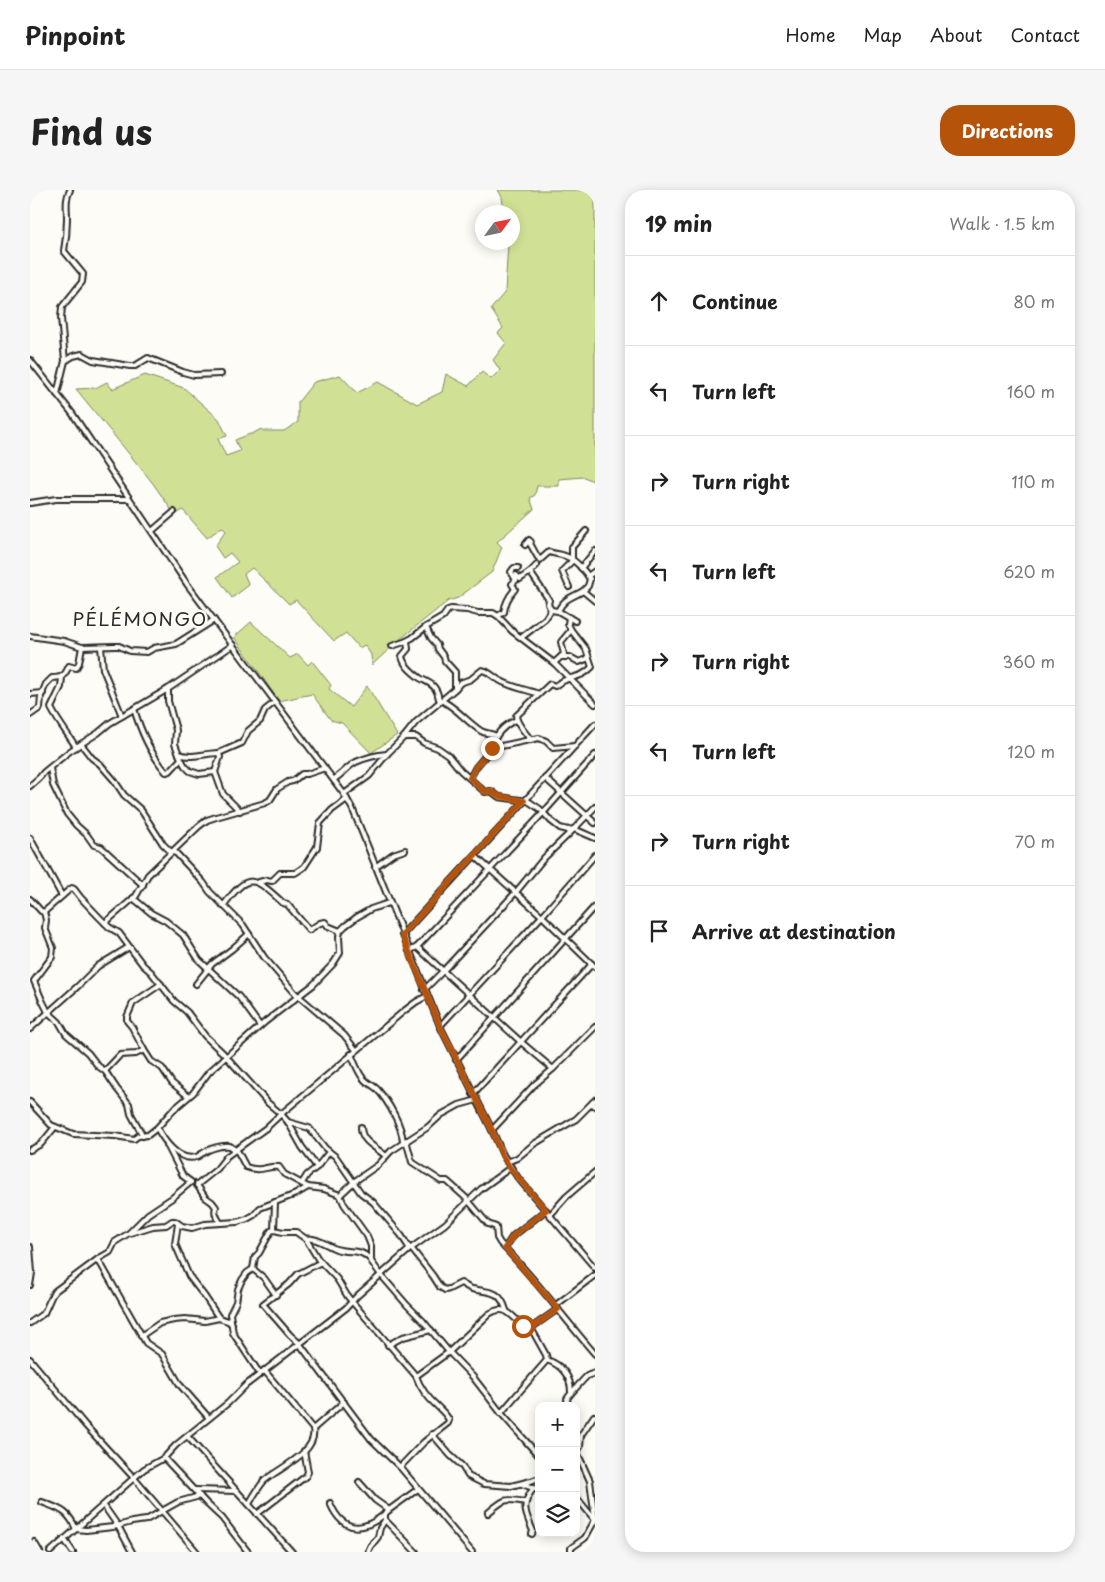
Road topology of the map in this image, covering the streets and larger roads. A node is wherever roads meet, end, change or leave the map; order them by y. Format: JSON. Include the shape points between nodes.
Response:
{"nodes":[{"id":1,"x":70,"y":190,"type":"edge"},
{"id":2,"x":30,"y":360,"type":"edge"},
{"id":3,"x":65,"y":362,"type":"junction"},
{"id":4,"x":221,"y":374,"type":"dead end"},
{"id":5,"x":57,"y":394,"type":"junction"},
{"id":6,"x":129,"y":499,"type":"junction"},
{"id":7,"x":30,"y":504,"type":"edge"},
{"id":8,"x":174,"y":512,"type":"dead end"},
{"id":9,"x":586,"y":531,"type":"dead end"},
{"id":10,"x":152,"y":532,"type":"junction"},
{"id":11,"x":525,"y":545,"type":"dead end"},
{"id":12,"x":595,"y":552,"type":"edge"},
{"id":13,"x":572,"y":561,"type":"junction"},
{"id":14,"x":537,"y":565,"type":"dead end"},
{"id":15,"x":518,"y":568,"type":"dead end"},
{"id":16,"x":581,"y":568,"type":"junction"},
{"id":17,"x":595,"y":571,"type":"edge"},
{"id":18,"x":530,"y":572,"type":"junction"},
{"id":19,"x":514,"y":576,"type":"junction"},
{"id":20,"x":588,"y":576,"type":"junction"},
{"id":21,"x":569,"y":587,"type":"dead end"},
{"id":22,"x":583,"y":591,"type":"junction"},
{"id":23,"x":595,"y":601,"type":"edge"},
{"id":24,"x":551,"y":610,"type":"junction"},
{"id":25,"x":558,"y":611,"type":"junction"},
{"id":26,"x":498,"y":616,"type":"junction"},
{"id":27,"x":569,"y":617,"type":"junction"},
{"id":28,"x":214,"y":620,"type":"junction"},
{"id":29,"x":575,"y":620,"type":"dead end"},
{"id":30,"x":426,"y":626,"type":"junction"},
{"id":31,"x":571,"y":630,"type":"junction"},
{"id":32,"x":30,"y":636,"type":"edge"},
{"id":33,"x":522,"y":637,"type":"junction"},
{"id":34,"x":407,"y":641,"type":"junction"},
{"id":35,"x":233,"y":645,"type":"junction"},
{"id":36,"x":392,"y":646,"type":"dead end"},
{"id":37,"x":82,"y":647,"type":"junction"},
{"id":38,"x":101,"y":647,"type":"junction"},
{"id":39,"x":561,"y":657,"type":"junction"},
{"id":40,"x":589,"y":658,"type":"junction"},
{"id":41,"x":554,"y":663,"type":"junction"},
{"id":42,"x":594,"y":668,"type":"edge"},
{"id":43,"x":62,"y":677,"type":"junction"},
{"id":44,"x":570,"y":678,"type":"junction"},
{"id":45,"x":168,"y":689,"type":"junction"},
{"id":46,"x":455,"y":689,"type":"junction"},
{"id":47,"x":43,"y":693,"type":"junction"},
{"id":48,"x":30,"y":694,"type":"edge"},
{"id":49,"x":539,"y":694,"type":"junction"},
{"id":50,"x":443,"y":701,"type":"junction"},
{"id":51,"x":275,"y":702,"type":"junction"},
{"id":52,"x":595,"y":704,"type":"edge"},
{"id":53,"x":134,"y":709,"type":"junction"},
{"id":54,"x":30,"y":715,"type":"edge"},
{"id":55,"x":122,"y":716,"type":"junction"},
{"id":56,"x":516,"y":720,"type":"junction"},
{"id":57,"x":595,"y":724,"type":"edge"},
{"id":58,"x":496,"y":736,"type":"junction"},
{"id":59,"x":404,"y":737,"type":"junction"},
{"id":60,"x":531,"y":740,"type":"junction"},
{"id":61,"x":81,"y":744,"type":"junction"},
{"id":62,"x":575,"y":746,"type":"junction"},
{"id":63,"x":76,"y":747,"type":"junction"},
{"id":64,"x":492,"y":748,"type":"junction"},
{"id":65,"x":219,"y":753,"type":"junction"},
{"id":66,"x":179,"y":754,"type":"junction"},
{"id":67,"x":387,"y":754,"type":"junction"},
{"id":68,"x":595,"y":755,"type":"edge"},
{"id":69,"x":180,"y":759,"type":"junction"},
{"id":70,"x":50,"y":768,"type":"junction"},
{"id":71,"x":324,"y":768,"type":"junction"},
{"id":72,"x":215,"y":772,"type":"junction"},
{"id":73,"x":470,"y":778,"type":"junction"},
{"id":74,"x":546,"y":778,"type":"junction"},
{"id":75,"x":334,"y":779,"type":"junction"},
{"id":76,"x":30,"y":786,"type":"edge"},
{"id":77,"x":561,"y":792,"type":"junction"},
{"id":78,"x":344,"y":794,"type":"junction"},
{"id":79,"x":347,"y":800,"type":"junction"},
{"id":80,"x":524,"y":801,"type":"junction"},
{"id":81,"x":595,"y":807,"type":"edge"},
{"id":82,"x":240,"y":811,"type":"junction"},
{"id":83,"x":544,"y":812,"type":"junction"},
{"id":84,"x":587,"y":815,"type":"junction"},
{"id":85,"x":595,"y":823,"type":"edge"},
{"id":86,"x":574,"y":830,"type":"junction"},
{"id":87,"x":30,"y":838,"type":"edge"},
{"id":88,"x":595,"y":838,"type":"edge"},
{"id":89,"x":405,"y":850,"type":"dead end"},
{"id":90,"x":172,"y":852,"type":"junction"},
{"id":91,"x":595,"y":855,"type":"edge"},
{"id":92,"x":475,"y":856,"type":"junction"},
{"id":93,"x":375,"y":866,"type":"junction"},
{"id":94,"x":489,"y":869,"type":"junction"},
{"id":95,"x":259,"y":882,"type":"junction"},
{"id":96,"x":143,"y":885,"type":"junction"},
{"id":97,"x":516,"y":892,"type":"junction"},
{"id":98,"x":62,"y":896,"type":"junction"},
{"id":99,"x":133,"y":898,"type":"junction"},
{"id":100,"x":30,"y":899,"type":"edge"},
{"id":101,"x":389,"y":903,"type":"junction"},
{"id":102,"x":223,"y":906,"type":"junction"},
{"id":103,"x":595,"y":906,"type":"edge"},
{"id":104,"x":44,"y":912,"type":"junction"},
{"id":105,"x":542,"y":916,"type":"junction"},
{"id":106,"x":105,"y":923,"type":"junction"},
{"id":107,"x":340,"y":931,"type":"junction"},
{"id":108,"x":249,"y":934,"type":"junction"},
{"id":109,"x":402,"y":935,"type":"junction"},
{"id":110,"x":566,"y":938,"type":"junction"},
{"id":111,"x":129,"y":947,"type":"junction"},
{"id":112,"x":417,"y":947,"type":"junction"},
{"id":113,"x":409,"y":951,"type":"junction"},
{"id":114,"x":595,"y":956,"type":"edge"},
{"id":115,"x":592,"y":964,"type":"edge"},
{"id":116,"x":208,"y":969,"type":"junction"},
{"id":117,"x":443,"y":971,"type":"junction"},
{"id":118,"x":161,"y":984,"type":"junction"},
{"id":119,"x":196,"y":984,"type":"dead end"},
{"id":120,"x":424,"y":990,"type":"junction"},
{"id":121,"x":469,"y":994,"type":"junction"},
{"id":122,"x":298,"y":996,"type":"junction"},
{"id":123,"x":427,"y":996,"type":"junction"},
{"id":124,"x":48,"y":1012,"type":"junction"},
{"id":125,"x":495,"y":1018,"type":"junction"},
{"id":126,"x":260,"y":1026,"type":"junction"},
{"id":127,"x":440,"y":1026,"type":"junction"},
{"id":128,"x":595,"y":1027,"type":"edge"},
{"id":129,"x":30,"y":1029,"type":"edge"},
{"id":130,"x":521,"y":1042,"type":"junction"},
{"id":131,"x":144,"y":1050,"type":"junction"},
{"id":132,"x":356,"y":1050,"type":"junction"},
{"id":133,"x":352,"y":1054,"type":"junction"},
{"id":134,"x":226,"y":1057,"type":"junction"},
{"id":135,"x":456,"y":1060,"type":"junction"},
{"id":136,"x":553,"y":1069,"type":"junction"},
{"id":137,"x":106,"y":1071,"type":"junction"},
{"id":138,"x":474,"y":1094,"type":"junction"},
{"id":139,"x":188,"y":1096,"type":"junction"},
{"id":140,"x":477,"y":1100,"type":"junction"},
{"id":141,"x":30,"y":1102,"type":"edge"},
{"id":142,"x":594,"y":1103,"type":"edge"},
{"id":143,"x":281,"y":1114,"type":"junction"},
{"id":144,"x":288,"y":1122,"type":"junction"},
{"id":145,"x":55,"y":1127,"type":"junction"},
{"id":146,"x":361,"y":1127,"type":"dead end"},
{"id":147,"x":157,"y":1128,"type":"junction"},
{"id":148,"x":492,"y":1130,"type":"junction"},
{"id":149,"x":143,"y":1136,"type":"junction"},
{"id":150,"x":404,"y":1141,"type":"junction"},
{"id":151,"x":167,"y":1145,"type":"junction"},
{"id":152,"x":235,"y":1149,"type":"junction"},
{"id":153,"x":30,"y":1150,"type":"edge"},
{"id":154,"x":329,"y":1152,"type":"junction"},
{"id":155,"x":386,"y":1156,"type":"junction"},
{"id":156,"x":507,"y":1162,"type":"junction"},
{"id":157,"x":317,"y":1166,"type":"junction"},
{"id":158,"x":510,"y":1168,"type":"junction"},
{"id":159,"x":595,"y":1172,"type":"edge"},
{"id":160,"x":191,"y":1182,"type":"junction"},
{"id":161,"x":302,"y":1183,"type":"junction"},
{"id":162,"x":353,"y":1183,"type":"junction"},
{"id":163,"x":197,"y":1185,"type":"junction"},
{"id":164,"x":308,"y":1187,"type":"junction"},
{"id":165,"x":340,"y":1195,"type":"junction"},
{"id":166,"x":275,"y":1202,"type":"junction"},
{"id":167,"x":468,"y":1202,"type":"junction"},
{"id":168,"x":546,"y":1210,"type":"junction"},
{"id":169,"x":550,"y":1215,"type":"junction"},
{"id":170,"x":178,"y":1224,"type":"junction"},
{"id":171,"x":220,"y":1224,"type":"junction"},
{"id":172,"x":274,"y":1230,"type":"junction"},
{"id":173,"x":130,"y":1233,"type":"junction"},
{"id":174,"x":306,"y":1239,"type":"junction"},
{"id":175,"x":30,"y":1247,"type":"edge"},
{"id":176,"x":505,"y":1248,"type":"junction"},
{"id":177,"x":411,"y":1249,"type":"junction"},
{"id":178,"x":98,"y":1259,"type":"junction"},
{"id":179,"x":371,"y":1261,"type":"junction"},
{"id":180,"x":321,"y":1262,"type":"junction"},
{"id":181,"x":595,"y":1268,"type":"edge"},
{"id":182,"x":253,"y":1269,"type":"junction"},
{"id":183,"x":381,"y":1274,"type":"junction"},
{"id":184,"x":595,"y":1275,"type":"edge"},
{"id":185,"x":30,"y":1286,"type":"edge"},
{"id":186,"x":276,"y":1295,"type":"junction"},
{"id":187,"x":353,"y":1301,"type":"junction"},
{"id":188,"x":557,"y":1307,"type":"junction"},
{"id":189,"x":506,"y":1310,"type":"junction"},
{"id":190,"x":219,"y":1318,"type":"junction"},
{"id":191,"x":30,"y":1323,"type":"edge"},
{"id":192,"x":232,"y":1324,"type":"junction"},
{"id":193,"x":531,"y":1328,"type":"junction"},
{"id":194,"x":431,"y":1330,"type":"junction"},
{"id":195,"x":141,"y":1336,"type":"junction"},
{"id":196,"x":299,"y":1344,"type":"junction"},
{"id":197,"x":388,"y":1345,"type":"junction"},
{"id":198,"x":449,"y":1352,"type":"junction"},
{"id":199,"x":595,"y":1354,"type":"edge"},
{"id":200,"x":547,"y":1360,"type":"junction"},
{"id":201,"x":30,"y":1361,"type":"edge"},
{"id":202,"x":264,"y":1370,"type":"junction"},
{"id":203,"x":595,"y":1373,"type":"edge"},
{"id":204,"x":260,"y":1374,"type":"junction"},
{"id":205,"x":416,"y":1376,"type":"junction"},
{"id":206,"x":570,"y":1392,"type":"junction"},
{"id":207,"x":344,"y":1402,"type":"junction"},
{"id":208,"x":567,"y":1402,"type":"edge"},
{"id":209,"x":501,"y":1413,"type":"junction"},
{"id":210,"x":594,"y":1416,"type":"edge"},
{"id":211,"x":208,"y":1418,"type":"junction"},
{"id":212,"x":313,"y":1428,"type":"junction"},
{"id":213,"x":432,"y":1434,"type":"junction"},
{"id":214,"x":187,"y":1436,"type":"junction"},
{"id":215,"x":580,"y":1447,"type":"edge"},
{"id":216,"x":304,"y":1451,"type":"junction"},
{"id":217,"x":535,"y":1451,"type":"edge"},
{"id":218,"x":164,"y":1458,"type":"junction"},
{"id":219,"x":580,"y":1459,"type":"edge"},
{"id":220,"x":400,"y":1466,"type":"junction"},
{"id":221,"x":134,"y":1478,"type":"junction"},
{"id":222,"x":535,"y":1479,"type":"edge"},
{"id":223,"x":359,"y":1482,"type":"dead end"},
{"id":224,"x":522,"y":1484,"type":"junction"},
{"id":225,"x":593,"y":1488,"type":"edge"},
{"id":226,"x":418,"y":1489,"type":"junction"},
{"id":227,"x":533,"y":1489,"type":"joint"},
{"id":228,"x":195,"y":1490,"type":"junction"},
{"id":229,"x":237,"y":1491,"type":"junction"},
{"id":230,"x":200,"y":1496,"type":"junction"},
{"id":231,"x":42,"y":1502,"type":"dead end"},
{"id":232,"x":525,"y":1502,"type":"junction"},
{"id":233,"x":580,"y":1502,"type":"edge"},
{"id":234,"x":330,"y":1503,"type":"dead end"},
{"id":235,"x":249,"y":1504,"type":"junction"},
{"id":236,"x":104,"y":1506,"type":"junction"},
{"id":237,"x":163,"y":1511,"type":"junction"},
{"id":238,"x":387,"y":1511,"type":"junction"},
{"id":239,"x":488,"y":1512,"type":"dead end"},
{"id":240,"x":257,"y":1514,"type":"junction"},
{"id":241,"x":595,"y":1519,"type":"edge"},
{"id":242,"x":385,"y":1520,"type":"junction"},
{"id":243,"x":118,"y":1526,"type":"junction"},
{"id":244,"x":76,"y":1529,"type":"junction"},
{"id":245,"x":532,"y":1534,"type":"dead end"},
{"id":246,"x":64,"y":1539,"type":"junction"},
{"id":247,"x":34,"y":1542,"type":"dead end"},
{"id":248,"x":40,"y":1552,"type":"edge"},
{"id":249,"x":50,"y":1552,"type":"edge"},
{"id":250,"x":73,"y":1552,"type":"edge"},
{"id":251,"x":132,"y":1552,"type":"edge"},
{"id":252,"x":197,"y":1552,"type":"edge"},
{"id":253,"x":248,"y":1552,"type":"edge"},
{"id":254,"x":292,"y":1552,"type":"edge"},
{"id":255,"x":368,"y":1552,"type":"edge"},
{"id":256,"x":416,"y":1552,"type":"edge"},
{"id":257,"x":472,"y":1552,"type":"edge"},
{"id":258,"x":571,"y":1552,"type":"edge"}],
"edges":[{"from":1,"to":3,"type":"street","via":[[66,199],[64,251],[83,274],[82,282],[62,307]]},
{"from":2,"to":5,"type":"street"},
{"from":3,"to":4,"type":"street","via":[[82,354],[93,360],[135,366],[148,358],[189,374]]},
{"from":3,"to":5,"type":"street"},
{"from":5,"to":6,"type":"street"},
{"from":6,"to":7,"type":"street","via":[[56,499]]},
{"from":6,"to":10,"type":"street"},
{"from":8,"to":10,"type":"street"},
{"from":9,"to":13,"type":"street","via":[[572,548]]},
{"from":10,"to":28,"type":"street"},
{"from":11,"to":13,"type":"street","via":[[529,540],[540,560],[549,552]]},
{"from":12,"to":16,"type":"street"},
{"from":13,"to":16,"type":"street"},
{"from":13,"to":21,"type":"street","via":[[562,571]]},
{"from":14,"to":18,"type":"street"},
{"from":15,"to":19,"type":"street","via":[[511,572]]},
{"from":16,"to":20,"type":"street"},
{"from":17,"to":20,"type":"street"},
{"from":18,"to":19,"type":"street","via":[[520,579]]},
{"from":18,"to":24,"type":"street","via":[[549,600]]},
{"from":19,"to":26,"type":"street","via":[[516,580],[512,584],[515,589],[504,612]]},
{"from":20,"to":22,"type":"street","via":[[588,586]]},
{"from":22,"to":23,"type":"street"},
{"from":22,"to":25,"type":"street","via":[[572,595]]},
{"from":24,"to":25,"type":"street"},
{"from":24,"to":33,"type":"street","via":[[545,620]]},
{"from":25,"to":27,"type":"street"},
{"from":26,"to":30,"type":"street","via":[[490,612],[454,608]]},
{"from":26,"to":33,"type":"street"},
{"from":27,"to":29,"type":"street"},
{"from":27,"to":31,"type":"street"},
{"from":28,"to":35,"type":"street"},
{"from":28,"to":38,"type":"street","via":[[176,644],[147,652],[130,651],[119,646]]},
{"from":30,"to":34,"type":"street"},
{"from":30,"to":46,"type":"street","via":[[445,661],[455,672]]},
{"from":31,"to":39,"type":"street","via":[[561,642],[564,654]]},
{"from":31,"to":40,"type":"street","via":[[580,639]]},
{"from":32,"to":37,"type":"street"},
{"from":33,"to":41,"type":"street"},
{"from":34,"to":36,"type":"street"},
{"from":34,"to":50,"type":"street","via":[[408,648],[402,659],[436,689]]},
{"from":35,"to":45,"type":"street"},
{"from":35,"to":51,"type":"street"},
{"from":37,"to":38,"type":"street"},
{"from":37,"to":43,"type":"street","via":[[76,668],[70,666]]},
{"from":38,"to":55,"type":"street","via":[[103,668]]},
{"from":39,"to":40,"type":"street","via":[[579,662]]},
{"from":39,"to":41,"type":"street"},
{"from":40,"to":42,"type":"street"},
{"from":41,"to":44,"type":"street"},
{"from":42,"to":44,"type":"street","via":[[585,675]]},
{"from":43,"to":47,"type":"street","via":[[52,678]]},
{"from":43,"to":63,"type":"street","via":[[61,688],[50,708]]},
{"from":44,"to":49,"type":"street","via":[[555,686],[550,684]]},
{"from":44,"to":52,"type":"street"},
{"from":45,"to":53,"type":"street"},
{"from":45,"to":66,"type":"street"},
{"from":46,"to":49,"type":"street","via":[[482,670],[515,688]]},
{"from":46,"to":50,"type":"street"},
{"from":47,"to":48,"type":"street"},
{"from":47,"to":54,"type":"street","via":[[40,708]]},
{"from":49,"to":56,"type":"street","via":[[516,716]]},
{"from":50,"to":58,"type":"street","via":[[482,732]]},
{"from":50,"to":59,"type":"street","via":[[416,722]]},
{"from":51,"to":65,"type":"street","via":[[248,730],[242,743]]},
{"from":51,"to":71,"type":"street"},
{"from":53,"to":55,"type":"street"},
{"from":53,"to":69,"type":"street","via":[[157,762],[166,772]]},
{"from":55,"to":61,"type":"street"},
{"from":56,"to":58,"type":"street"},
{"from":56,"to":60,"type":"street"},
{"from":57,"to":62,"type":"street"},
{"from":58,"to":64,"type":"street"},
{"from":59,"to":67,"type":"street"},
{"from":59,"to":73,"type":"street","via":[[416,738],[438,748]]},
{"from":60,"to":62,"type":"street","via":[[546,740],[553,748]]},
{"from":60,"to":64,"type":"street"},
{"from":61,"to":63,"type":"street"},
{"from":61,"to":90,"type":"street","via":[[141,810]]},
{"from":62,"to":74,"type":"street"},
{"from":63,"to":70,"type":"street"},
{"from":64,"to":73,"type":"street"},
{"from":65,"to":66,"type":"street","via":[[201,756]]},
{"from":65,"to":72,"type":"street"},
{"from":66,"to":69,"type":"street"},
{"from":67,"to":75,"type":"street","via":[[355,763]]},
{"from":67,"to":78,"type":"street","via":[[369,776]]},
{"from":68,"to":77,"type":"street"},
{"from":69,"to":72,"type":"street","via":[[190,771],[199,774]]},
{"from":70,"to":76,"type":"street"},
{"from":70,"to":96,"type":"street","via":[[53,786],[70,819],[94,845],[101,847]]},
{"from":71,"to":75,"type":"street"},
{"from":71,"to":82,"type":"street","via":[[302,774],[277,790],[265,803]]},
{"from":72,"to":82,"type":"street","via":[[223,794]]},
{"from":73,"to":80,"type":"street","via":[[485,792]]},
{"from":74,"to":77,"type":"street"},
{"from":74,"to":80,"type":"street"},
{"from":75,"to":78,"type":"street"},
{"from":77,"to":83,"type":"street"},
{"from":77,"to":84,"type":"street"},
{"from":78,"to":79,"type":"street"},
{"from":79,"to":93,"type":"street"},
{"from":79,"to":95,"type":"street","via":[[320,823],[318,847],[301,870],[280,873],[272,881]]},
{"from":80,"to":83,"type":"street"},
{"from":80,"to":92,"type":"street"},
{"from":81,"to":84,"type":"street"},
{"from":82,"to":90,"type":"street","via":[[207,820],[190,832]]},
{"from":83,"to":86,"type":"street","via":[[560,828]]},
{"from":83,"to":94,"type":"street"},
{"from":84,"to":85,"type":"street"},
{"from":84,"to":86,"type":"street"},
{"from":86,"to":88,"type":"street"},
{"from":86,"to":97,"type":"street","via":[[544,858]]},
{"from":87,"to":98,"type":"street"},
{"from":89,"to":93,"type":"street"},
{"from":90,"to":96,"type":"street","via":[[148,875]]},
{"from":90,"to":102,"type":"street"},
{"from":91,"to":105,"type":"street"},
{"from":92,"to":94,"type":"street"},
{"from":92,"to":109,"type":"street"},
{"from":93,"to":101,"type":"street"},
{"from":94,"to":97,"type":"street"},
{"from":94,"to":112,"type":"street"},
{"from":95,"to":102,"type":"street","via":[[243,883]]},
{"from":95,"to":107,"type":"street","via":[[287,904],[309,930],[325,922]]},
{"from":96,"to":99,"type":"street"},
{"from":97,"to":105,"type":"street"},
{"from":97,"to":117,"type":"street"},
{"from":98,"to":104,"type":"street"},
{"from":98,"to":106,"type":"street","via":[[73,888]]},
{"from":99,"to":106,"type":"street"},
{"from":99,"to":116,"type":"street","via":[[183,935]]},
{"from":100,"to":104,"type":"street"},
{"from":101,"to":107,"type":"street","via":[[357,917]]},
{"from":101,"to":109,"type":"street"},
{"from":102,"to":108,"type":"street"},
{"from":103,"to":110,"type":"street"},
{"from":104,"to":124,"type":"street","via":[[45,928],[53,948],[52,957],[34,981]]},
{"from":105,"to":110,"type":"street"},
{"from":105,"to":121,"type":"street"},
{"from":106,"to":111,"type":"street","via":[[119,933]]},
{"from":107,"to":122,"type":"street","via":[[339,957]]},
{"from":108,"to":116,"type":"street"},
{"from":108,"to":122,"type":"street"},
{"from":109,"to":113,"type":"street"},
{"from":110,"to":115,"type":"street"},
{"from":110,"to":125,"type":"street"},
{"from":111,"to":118,"type":"street"},
{"from":111,"to":124,"type":"street","via":[[98,966]]},
{"from":112,"to":113,"type":"street"},
{"from":112,"to":117,"type":"street"},
{"from":113,"to":120,"type":"street"},
{"from":114,"to":115,"type":"street"},
{"from":115,"to":130,"type":"street"},
{"from":116,"to":119,"type":"street"},
{"from":116,"to":126,"type":"street","via":[[239,998]]},
{"from":117,"to":120,"type":"street"},
{"from":117,"to":121,"type":"street"},
{"from":118,"to":131,"type":"street","via":[[133,1003],[127,1017]]},
{"from":118,"to":134,"type":"street"},
{"from":120,"to":123,"type":"street"},
{"from":121,"to":125,"type":"street"},
{"from":121,"to":127,"type":"street"},
{"from":122,"to":126,"type":"street"},
{"from":122,"to":132,"type":"street"},
{"from":123,"to":127,"type":"street"},
{"from":123,"to":132,"type":"street"},
{"from":124,"to":129,"type":"street"},
{"from":124,"to":137,"type":"street","via":[[66,1034]]},
{"from":125,"to":130,"type":"street"},
{"from":125,"to":135,"type":"street"},
{"from":126,"to":134,"type":"street"},
{"from":127,"to":135,"type":"street"},
{"from":128,"to":136,"type":"street"},
{"from":130,"to":136,"type":"street"},
{"from":130,"to":138,"type":"street"},
{"from":131,"to":137,"type":"street","via":[[120,1055]]},
{"from":131,"to":139,"type":"street"},
{"from":132,"to":133,"type":"street"},
{"from":133,"to":143,"type":"street"},
{"from":133,"to":150,"type":"street","via":[[360,1075],[376,1088],[391,1109]]},
{"from":134,"to":139,"type":"street"},
{"from":134,"to":143,"type":"street"},
{"from":135,"to":138,"type":"street"},
{"from":136,"to":148,"type":"street"},
{"from":137,"to":149,"type":"street","via":[[129,1104]]},
{"from":138,"to":140,"type":"street"},
{"from":139,"to":147,"type":"street"},
{"from":140,"to":148,"type":"street"},
{"from":140,"to":150,"type":"street","via":[[448,1110]]},
{"from":141,"to":145,"type":"street"},
{"from":142,"to":156,"type":"street","via":[[576,1119]]},
{"from":143,"to":144,"type":"street"},
{"from":143,"to":152,"type":"street"},
{"from":144,"to":154,"type":"street","via":[[309,1128]]},
{"from":144,"to":157,"type":"street"},
{"from":145,"to":149,"type":"street","via":[[84,1136],[134,1139]]},
{"from":145,"to":153,"type":"street","via":[[41,1144]]},
{"from":146,"to":155,"type":"street","via":[[365,1139]]},
{"from":147,"to":149,"type":"street"},
{"from":147,"to":151,"type":"street"},
{"from":148,"to":156,"type":"street"},
{"from":150,"to":155,"type":"street"},
{"from":150,"to":167,"type":"street","via":[[412,1162],[441,1181],[447,1180]]},
{"from":151,"to":152,"type":"street","via":[[184,1157],[196,1157],[222,1146]]},
{"from":151,"to":160,"type":"street","via":[[183,1176]]},
{"from":152,"to":161,"type":"street","via":[[246,1167],[259,1170],[276,1166]]},
{"from":152,"to":163,"type":"street"},
{"from":154,"to":157,"type":"street"},
{"from":154,"to":162,"type":"street"},
{"from":155,"to":162,"type":"street"},
{"from":156,"to":158,"type":"street"},
{"from":157,"to":161,"type":"street"},
{"from":158,"to":167,"type":"street"},
{"from":158,"to":168,"type":"street"},
{"from":159,"to":169,"type":"street"},
{"from":160,"to":163,"type":"street"},
{"from":160,"to":173,"type":"street","via":[[148,1214]]},
{"from":161,"to":164,"type":"street"},
{"from":162,"to":165,"type":"street"},
{"from":162,"to":177,"type":"street","via":[[379,1208]]},
{"from":163,"to":171,"type":"street","via":[[216,1207]]},
{"from":164,"to":165,"type":"street"},
{"from":164,"to":166,"type":"street"},
{"from":165,"to":179,"type":"street","via":[[371,1246]]},
{"from":166,"to":171,"type":"street","via":[[260,1208],[247,1219]]},
{"from":166,"to":172,"type":"street"},
{"from":167,"to":176,"type":"street","via":[[488,1224],[496,1227],[497,1238]]},
{"from":167,"to":177,"type":"street"},
{"from":168,"to":169,"type":"street"},
{"from":168,"to":176,"type":"street","via":[[513,1236]]},
{"from":169,"to":181,"type":"street"},
{"from":170,"to":171,"type":"street","via":[[192,1228]]},
{"from":170,"to":173,"type":"street","via":[[172,1221]]},
{"from":170,"to":190,"type":"street","via":[[175,1244],[189,1276]]},
{"from":172,"to":174,"type":"street","via":[[296,1232]]},
{"from":172,"to":182,"type":"street","via":[[255,1256]]},
{"from":173,"to":178,"type":"street"},
{"from":174,"to":179,"type":"street","via":[[314,1238],[343,1251],[362,1252]]},
{"from":174,"to":180,"type":"street"},
{"from":175,"to":185,"type":"street"},
{"from":176,"to":188,"type":"street"},
{"from":177,"to":183,"type":"street"},
{"from":177,"to":189,"type":"street","via":[[440,1287],[445,1290],[461,1283],[471,1289],[491,1292],[501,1298]]},
{"from":178,"to":191,"type":"street","via":[[56,1291],[44,1313]]},
{"from":178,"to":195,"type":"street"},
{"from":179,"to":183,"type":"street"},
{"from":180,"to":186,"type":"street","via":[[298,1274]]},
{"from":180,"to":187,"type":"street"},
{"from":182,"to":186,"type":"street"},
{"from":182,"to":192,"type":"street","via":[[246,1273],[238,1289],[230,1314]]},
{"from":183,"to":187,"type":"street"},
{"from":183,"to":194,"type":"street"},
{"from":184,"to":188,"type":"street"},
{"from":186,"to":196,"type":"street","via":[[263,1304]]},
{"from":187,"to":196,"type":"street"},
{"from":187,"to":197,"type":"street"},
{"from":188,"to":193,"type":"street"},
{"from":188,"to":199,"type":"street"},
{"from":189,"to":193,"type":"street","via":[[523,1326]]},
{"from":189,"to":198,"type":"street","via":[[488,1314]]},
{"from":190,"to":192,"type":"street"},
{"from":190,"to":195,"type":"street","via":[[160,1323]]},
{"from":192,"to":204,"type":"street","via":[[233,1333]]},
{"from":193,"to":200,"type":"street"},
{"from":194,"to":197,"type":"street"},
{"from":194,"to":198,"type":"street"},
{"from":195,"to":211,"type":"street","via":[[146,1344],[162,1354],[180,1386]]},
{"from":196,"to":202,"type":"street"},
{"from":196,"to":207,"type":"street"},
{"from":197,"to":205,"type":"street"},
{"from":198,"to":205,"type":"street"},
{"from":198,"to":209,"type":"street"},
{"from":200,"to":206,"type":"street","via":[[566,1372]]},
{"from":200,"to":209,"type":"street"},
{"from":201,"to":221,"type":"street"},
{"from":202,"to":204,"type":"street"},
{"from":202,"to":212,"type":"street"},
{"from":203,"to":206,"type":"street","via":[[585,1377]]},
{"from":204,"to":211,"type":"street"},
{"from":205,"to":213,"type":"street","via":[[449,1420]]},
{"from":206,"to":208,"type":"street"},
{"from":207,"to":212,"type":"street"},
{"from":207,"to":220,"type":"street","via":[[375,1444]]},
{"from":209,"to":217,"type":"street"},
{"from":210,"to":215,"type":"street","via":[[581,1435]]},
{"from":211,"to":214,"type":"street"},
{"from":212,"to":216,"type":"street","via":[[314,1436]]},
{"from":213,"to":220,"type":"street"},
{"from":213,"to":224,"type":"street","via":[[472,1479],[487,1485]]},
{"from":214,"to":218,"type":"street"},
{"from":214,"to":229,"type":"street"},
{"from":216,"to":235,"type":"street","via":[[264,1481]]},
{"from":216,"to":240,"type":"street","via":[[306,1476]]},
{"from":218,"to":221,"type":"street"},
{"from":218,"to":228,"type":"street"},
{"from":219,"to":225,"type":"street"},
{"from":220,"to":226,"type":"street"},
{"from":221,"to":236,"type":"street"},
{"from":221,"to":237,"type":"street"},
{"from":222,"to":224,"type":"street"},
{"from":223,"to":238,"type":"street"},
{"from":224,"to":227,"type":"street"},
{"from":225,"to":241,"type":"street"},
{"from":226,"to":238,"type":"street"},
{"from":226,"to":257,"type":"street"},
{"from":227,"to":232,"type":"street"},
{"from":228,"to":229,"type":"street"},
{"from":228,"to":230,"type":"street"},
{"from":229,"to":235,"type":"street"},
{"from":230,"to":237,"type":"street","via":[[183,1500]]},
{"from":230,"to":253,"type":"street"},
{"from":231,"to":244,"type":"street","via":[[63,1510]]},
{"from":232,"to":239,"type":"street","via":[[508,1499]]},
{"from":232,"to":245,"type":"street"},
{"from":233,"to":241,"type":"street"},
{"from":234,"to":238,"type":"street","via":[[338,1518],[348,1525],[361,1527],[376,1522]]},
{"from":235,"to":240,"type":"street"},
{"from":236,"to":243,"type":"street"},
{"from":236,"to":244,"type":"street"},
{"from":237,"to":243,"type":"street","via":[[152,1518]]},
{"from":237,"to":252,"type":"street"},
{"from":238,"to":242,"type":"street"},
{"from":240,"to":254,"type":"street"},
{"from":241,"to":258,"type":"street","via":[[589,1534],[571,1548]]},
{"from":242,"to":255,"type":"street"},
{"from":242,"to":256,"type":"street"},
{"from":243,"to":244,"type":"street"},
{"from":243,"to":251,"type":"street"},
{"from":244,"to":246,"type":"street"},
{"from":246,"to":249,"type":"street"},
{"from":246,"to":250,"type":"street"},
{"from":247,"to":248,"type":"street"}]}
